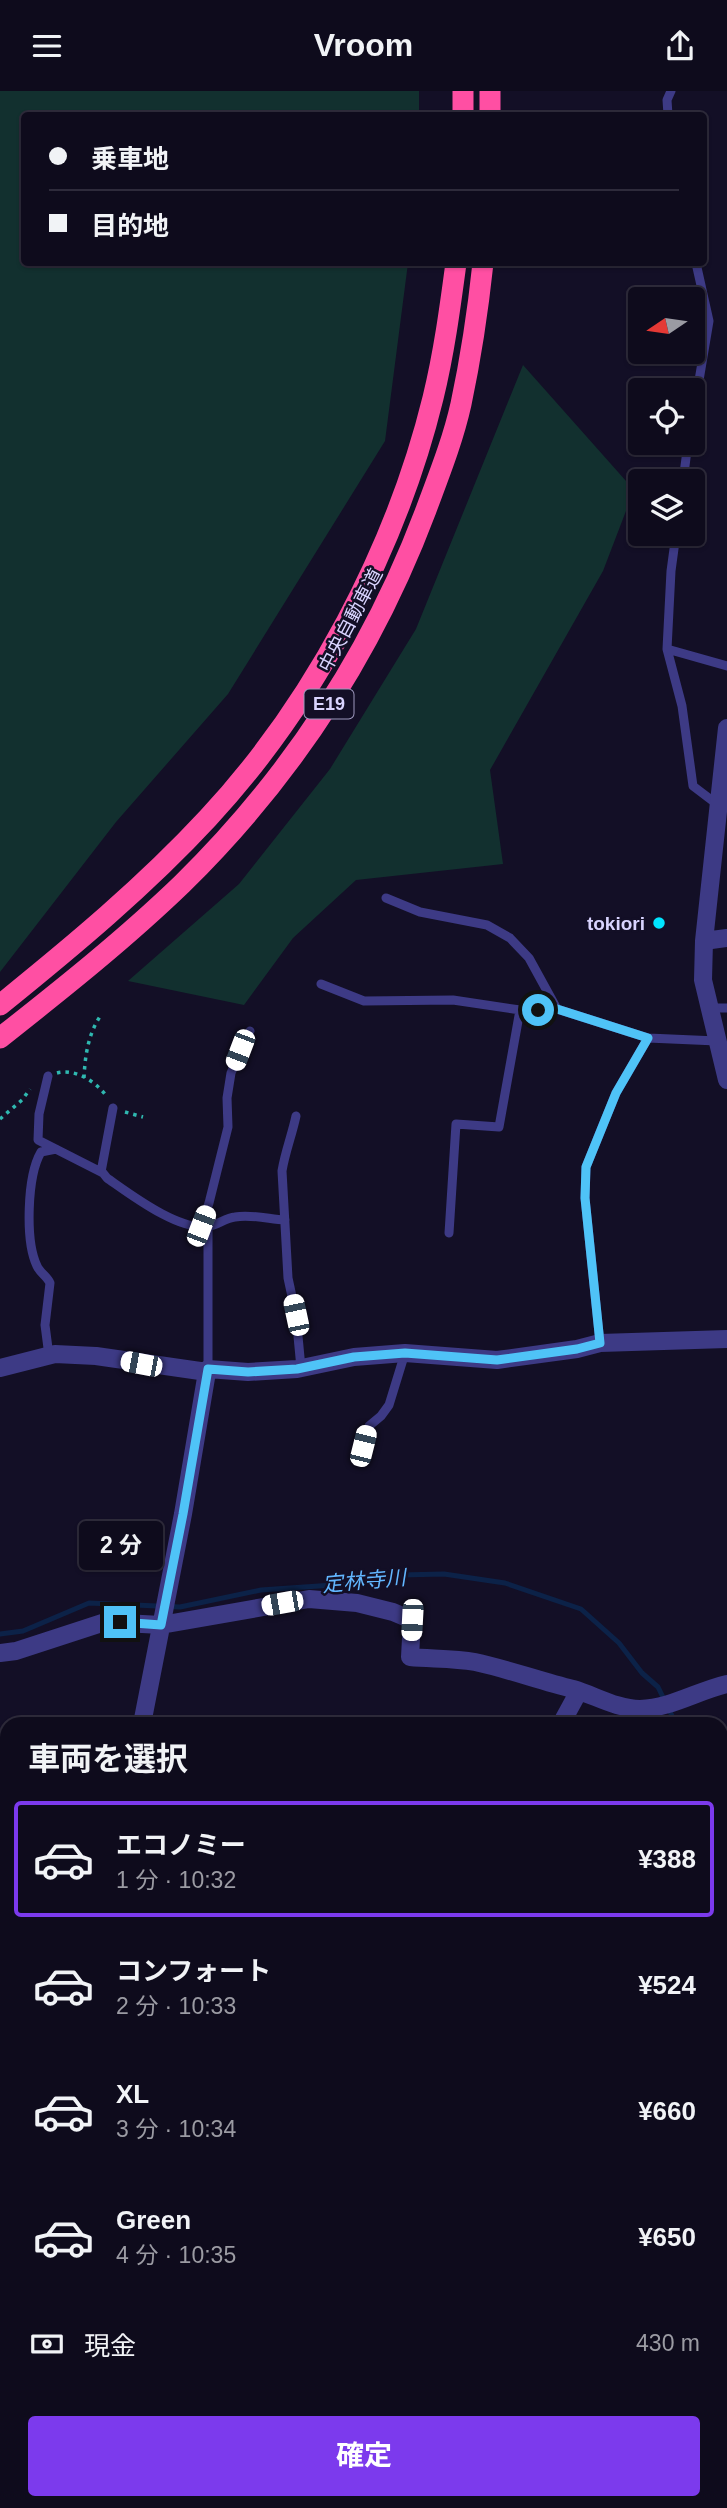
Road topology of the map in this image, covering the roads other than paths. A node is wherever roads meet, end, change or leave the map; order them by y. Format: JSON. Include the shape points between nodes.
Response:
{"nodes":[{"id":1,"x":490,"y":91,"type":"edge"},
{"id":2,"x":671,"y":91,"type":"edge"},
{"id":3,"x":463,"y":92,"type":"edge"},
{"id":4,"x":463,"y":112,"type":"edge"},
{"id":5,"x":490,"y":112,"type":"edge"},
{"id":6,"x":668,"y":112,"type":"edge"},
{"id":7,"x":456,"y":266,"type":"edge"},
{"id":8,"x":483,"y":266,"type":"edge"},
{"id":9,"x":697,"y":266,"type":"edge"},
{"id":10,"x":699,"y":378,"type":"edge"},
{"id":11,"x":674,"y":546,"type":"edge"},
{"id":12,"x":667,"y":649,"type":"junction"},
{"id":13,"x":727,"y":666,"type":"edge"},
{"id":14,"x":727,"y":728,"type":"edge"},
{"id":15,"x":718,"y":805,"type":"junction"},
{"id":16,"x":386,"y":898,"type":"dead end"},
{"id":17,"x":727,"y":938,"type":"edge"},
{"id":18,"x":704,"y":941,"type":"junction"},
{"id":19,"x":321,"y":984,"type":"dead end"},
{"id":20,"x":0,"y":1005,"type":"edge"},
{"id":21,"x":718,"y":1008,"type":"edge"},
{"id":22,"x":557,"y":1009,"type":"junction"},
{"id":23,"x":520,"y":1010,"type":"junction"},
{"id":24,"x":250,"y":1031,"type":"dead end"},
{"id":25,"x":0,"y":1038,"type":"edge"},
{"id":26,"x":648,"y":1038,"type":"junction"},
{"id":27,"x":717,"y":1041,"type":"junction"},
{"id":28,"x":48,"y":1076,"type":"road end"},
{"id":29,"x":727,"y":1080,"type":"edge"},
{"id":30,"x":113,"y":1108,"type":"road end"},
{"id":31,"x":296,"y":1116,"type":"dead end"},
{"id":32,"x":56,"y":1149,"type":"junction"},
{"id":33,"x":101,"y":1172,"type":"junction"},
{"id":34,"x":285,"y":1220,"type":"junction"},
{"id":35,"x":204,"y":1226,"type":"junction"},
{"id":36,"x":449,"y":1233,"type":"dead end"},
{"id":37,"x":727,"y":1339,"type":"edge"},
{"id":38,"x":600,"y":1343,"type":"junction"},
{"id":39,"x":405,"y":1353,"type":"junction"},
{"id":40,"x":49,"y":1356,"type":"junction"},
{"id":41,"x":0,"y":1368,"type":"edge"},
{"id":42,"x":301,"y":1368,"type":"junction"},
{"id":43,"x":207,"y":1371,"type":"junction"},
{"id":44,"x":363,"y":1446,"type":"dead end"},
{"id":45,"x":161,"y":1625,"type":"junction"},
{"id":46,"x":0,"y":1653,"type":"edge"},
{"id":47,"x":727,"y":1684,"type":"edge"},
{"id":48,"x":579,"y":1691,"type":"junction"},
{"id":49,"x":640,"y":1716,"type":"edge"},
{"id":50,"x":143,"y":1717,"type":"edge"},
{"id":51,"x":565,"y":1717,"type":"edge"}],
"edges":[{"from":1,"to":5,"type":"highway"},
{"from":2,"to":6,"type":"lane"},
{"from":3,"to":4,"type":"highway"},
{"from":7,"to":20,"type":"highway","name":"中央自動車道","number":"E19","via":[[433,399],[411,469],[387,535],[321,665],[254,763],[209,817],[115,910]]},
{"from":8,"to":25,"type":"highway","name":"中央自動車道","number":"E19","via":[[460,406],[438,479],[386,605],[323,714],[276,781],[181,884],[82,973]]},
{"from":9,"to":10,"type":"lane","via":[[709,321]]},
{"from":11,"to":12,"type":"lane"},
{"from":12,"to":13,"type":"lane"},
{"from":12,"to":15,"type":"lane","via":[[693,786]]},
{"from":14,"to":15,"type":"street"},
{"from":15,"to":18,"type":"street"},
{"from":16,"to":22,"type":"lane","via":[[420,912],[487,925],[510,938],[529,958]]},
{"from":17,"to":18,"type":"street"},
{"from":18,"to":21,"type":"street","via":[[703,980]]},
{"from":19,"to":23,"type":"lane","via":[[364,1001],[453,1000]]},
{"from":21,"to":27,"type":"street"},
{"from":22,"to":23,"type":"lane"},
{"from":22,"to":26,"type":"lane"},
{"from":23,"to":36,"type":"lane","via":[[499,1127],[456,1124]]},
{"from":24,"to":35,"type":"lane","via":[[231,1073],[226,1098],[228,1127]]},
{"from":26,"to":27,"type":"lane"},
{"from":26,"to":38,"type":"lane","via":[[616,1093],[586,1167]]},
{"from":27,"to":29,"type":"street"},
{"from":28,"to":32,"type":"lane","via":[[38,1140]]},
{"from":30,"to":33,"type":"lane"},
{"from":31,"to":34,"type":"lane","via":[[282,1171]]},
{"from":32,"to":33,"type":"lane"},
{"from":32,"to":40,"type":"lane","via":[[41,1152],[37,1160],[29,1226],[37,1267],[50,1283],[45,1325]]},
{"from":33,"to":35,"type":"lane","via":[[157,1212]]},
{"from":34,"to":35,"type":"lane","via":[[239,1216]]},
{"from":34,"to":42,"type":"lane"},
{"from":35,"to":43,"type":"lane"},
{"from":37,"to":38,"type":"street"},
{"from":38,"to":39,"type":"street","via":[[497,1360]]},
{"from":39,"to":42,"type":"street"},
{"from":39,"to":44,"type":"lane","via":[[389,1405],[369,1426]]},
{"from":40,"to":41,"type":"street"},
{"from":40,"to":43,"type":"street","via":[[96,1356]]},
{"from":42,"to":43,"type":"street"},
{"from":43,"to":45,"type":"street"},
{"from":45,"to":46,"type":"street","via":[[105,1622]]},
{"from":45,"to":48,"type":"street","via":[[309,1599],[356,1603],[412,1620],[410,1657],[474,1662]]},
{"from":45,"to":50,"type":"street"},
{"from":47,"to":49,"type":"street"},
{"from":48,"to":49,"type":"street"},
{"from":48,"to":51,"type":"street"}]}
